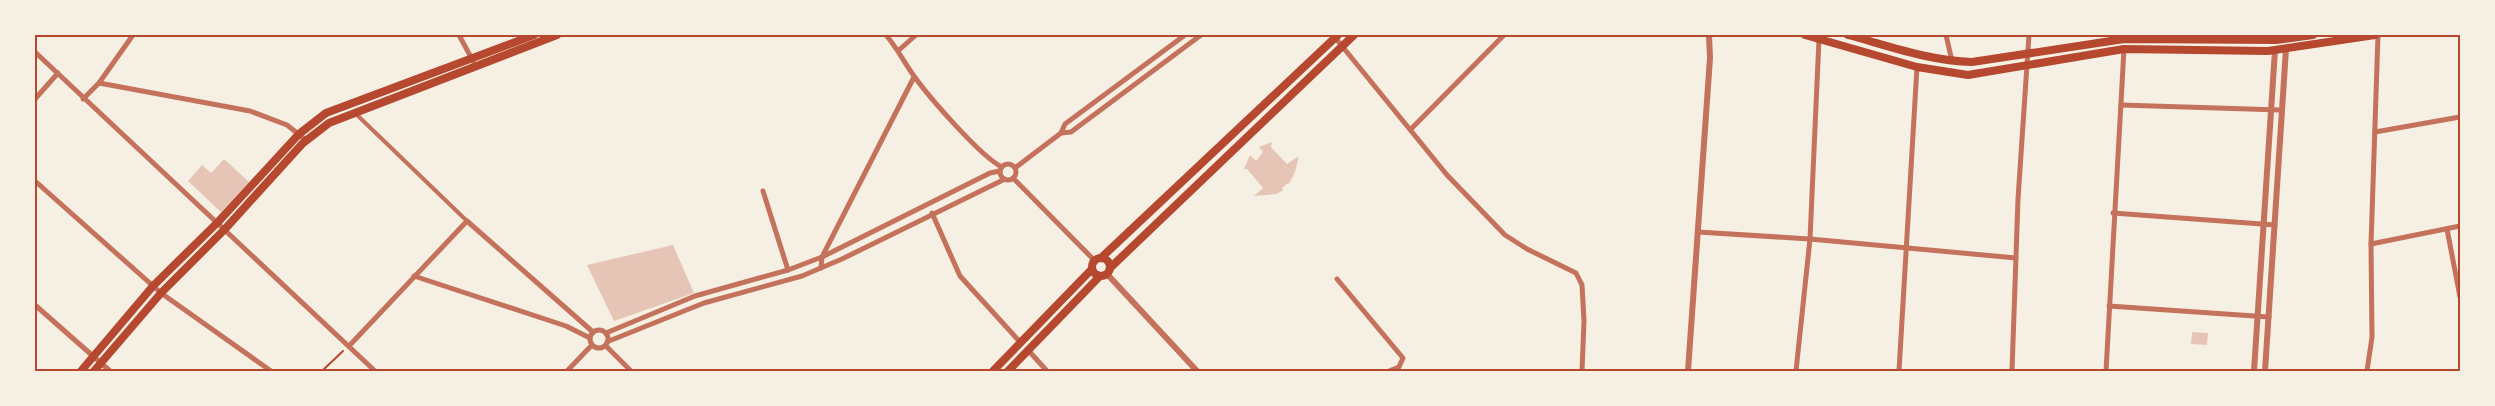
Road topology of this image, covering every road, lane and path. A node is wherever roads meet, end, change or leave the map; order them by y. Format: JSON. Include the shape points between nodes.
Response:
{"nodes":[{"id":1,"x":134,"y":35,"type":"edge"},
{"id":2,"x":459,"y":35,"type":"edge"},
{"id":3,"x":534,"y":35,"type":"edge"},
{"id":4,"x":557,"y":35,"type":"edge"},
{"id":5,"x":886,"y":35,"type":"edge"},
{"id":6,"x":916,"y":35,"type":"edge"},
{"id":7,"x":1185,"y":35,"type":"edge"},
{"id":8,"x":1201,"y":35,"type":"edge"},
{"id":9,"x":1354,"y":35,"type":"edge"},
{"id":10,"x":1504,"y":35,"type":"edge"},
{"id":11,"x":1709,"y":35,"type":"edge"},
{"id":12,"x":1805,"y":35,"type":"edge"},
{"id":13,"x":1848,"y":35,"type":"edge"},
{"id":14,"x":1946,"y":35,"type":"edge"},
{"id":15,"x":2029,"y":35,"type":"edge"},
{"id":16,"x":2313,"y":35,"type":"edge"},
{"id":17,"x":2377,"y":35,"type":"edge"},
{"id":18,"x":1335,"y":36,"type":"edge"},
{"id":19,"x":2124,"y":37,"type":"edge"},
{"id":20,"x":1819,"y":39,"type":"junction"},
{"id":21,"x":1341,"y":47,"type":"junction"},
{"id":22,"x":2124,"y":49,"type":"junction"},
{"id":23,"x":2286,"y":49,"type":"junction"},
{"id":24,"x":899,"y":50,"type":"junction"},
{"id":25,"x":2275,"y":50,"type":"junction"},
{"id":26,"x":35,"y":52,"type":"edge"},
{"id":27,"x":2028,"y":52,"type":"junction"},
{"id":28,"x":1952,"y":61,"type":"junction"},
{"id":29,"x":474,"y":63,"type":"junction"},
{"id":30,"x":2028,"y":64,"type":"junction"},
{"id":31,"x":1917,"y":67,"type":"junction"},
{"id":32,"x":58,"y":73,"type":"junction"},
{"id":33,"x":914,"y":77,"type":"junction"},
{"id":34,"x":99,"y":83,"type":"junction"},
{"id":35,"x":35,"y":99,"type":"edge"},
{"id":36,"x":83,"y":99,"type":"junction"},
{"id":37,"x":2121,"y":105,"type":"junction"},
{"id":38,"x":2270,"y":110,"type":"junction"},
{"id":39,"x":2280,"y":110,"type":"junction"},
{"id":40,"x":354,"y":112,"type":"junction"},
{"id":41,"x":2460,"y":117,"type":"edge"},
{"id":42,"x":1411,"y":129,"type":"junction"},
{"id":43,"x":2375,"y":132,"type":"junction"},
{"id":44,"x":1061,"y":133,"type":"junction"},
{"id":45,"x":300,"y":134,"type":"junction"},
{"id":46,"x":306,"y":140,"type":"junction"},
{"id":47,"x":1015,"y":168,"type":"junction"},
{"id":48,"x":1001,"y":169,"type":"junction"},
{"id":49,"x":1013,"y":178,"type":"junction"},
{"id":50,"x":1005,"y":179,"type":"junction"},
{"id":51,"x":35,"y":181,"type":"edge"},
{"id":52,"x":763,"y":191,"type":"dead end"},
{"id":53,"x":932,"y":213,"type":"junction"},
{"id":54,"x":2113,"y":213,"type":"junction"},
{"id":55,"x":467,"y":221,"type":"junction"},
{"id":56,"x":218,"y":222,"type":"junction"},
{"id":57,"x":2264,"y":224,"type":"junction"},
{"id":58,"x":2275,"y":225,"type":"junction"},
{"id":59,"x":2460,"y":226,"type":"edge"},
{"id":60,"x":225,"y":229,"type":"junction"},
{"id":61,"x":2447,"y":229,"type":"junction"},
{"id":62,"x":1698,"y":232,"type":"junction"},
{"id":63,"x":1810,"y":239,"type":"junction"},
{"id":64,"x":2370,"y":244,"type":"junction"},
{"id":65,"x":1906,"y":248,"type":"junction"},
{"id":66,"x":822,"y":257,"type":"junction"},
{"id":67,"x":2016,"y":258,"type":"junction"},
{"id":68,"x":1098,"y":259,"type":"junction"},
{"id":69,"x":822,"y":268,"type":"junction"},
{"id":70,"x":1092,"y":269,"type":"junction"},
{"id":71,"x":788,"y":270,"type":"junction"},
{"id":72,"x":1106,"y":273,"type":"junction"},
{"id":73,"x":414,"y":276,"type":"junction"},
{"id":74,"x":1337,"y":279,"type":"dead end"},
{"id":75,"x":153,"y":286,"type":"junction"},
{"id":76,"x":161,"y":294,"type":"junction"},
{"id":77,"x":2460,"y":297,"type":"edge"},
{"id":78,"x":35,"y":305,"type":"edge"},
{"id":79,"x":2109,"y":306,"type":"junction"},
{"id":80,"x":2259,"y":317,"type":"junction"},
{"id":81,"x":2269,"y":317,"type":"junction"},
{"id":82,"x":593,"y":332,"type":"junction"},
{"id":83,"x":606,"y":332,"type":"junction"},
{"id":84,"x":590,"y":338,"type":"junction"},
{"id":85,"x":1020,"y":342,"type":"junction"},
{"id":86,"x":607,"y":344,"type":"junction"},
{"id":87,"x":592,"y":345,"type":"junction"},
{"id":88,"x":349,"y":346,"type":"junction"},
{"id":89,"x":1028,"y":350,"type":"junction"},
{"id":90,"x":93,"y":357,"type":"junction"},
{"id":91,"x":100,"y":364,"type":"junction"},
{"id":92,"x":81,"y":371,"type":"edge"},
{"id":93,"x":94,"y":371,"type":"edge"},
{"id":94,"x":110,"y":371,"type":"edge"},
{"id":95,"x":271,"y":371,"type":"edge"},
{"id":96,"x":322,"y":371,"type":"edge"},
{"id":97,"x":375,"y":371,"type":"edge"},
{"id":98,"x":567,"y":371,"type":"edge"},
{"id":99,"x":631,"y":371,"type":"edge"},
{"id":100,"x":993,"y":371,"type":"edge"},
{"id":101,"x":1008,"y":371,"type":"edge"},
{"id":102,"x":1047,"y":371,"type":"edge"},
{"id":103,"x":1197,"y":371,"type":"edge"},
{"id":104,"x":1389,"y":371,"type":"edge"},
{"id":105,"x":1582,"y":371,"type":"edge"},
{"id":106,"x":1688,"y":371,"type":"edge"},
{"id":107,"x":1796,"y":371,"type":"edge"},
{"id":108,"x":1899,"y":371,"type":"edge"},
{"id":109,"x":2012,"y":371,"type":"edge"},
{"id":110,"x":2106,"y":371,"type":"edge"},
{"id":111,"x":2254,"y":371,"type":"edge"},
{"id":112,"x":2265,"y":371,"type":"edge"},
{"id":113,"x":2367,"y":371,"type":"edge"}],
"edges":[{"from":1,"to":34,"type":"street"},
{"from":2,"to":29,"type":"street"},
{"from":3,"to":29,"type":"main road"},
{"from":4,"to":29,"type":"main road"},
{"from":5,"to":24,"type":"street"},
{"from":6,"to":24,"type":"street"},
{"from":7,"to":44,"type":"street","via":[[1065,124]]},
{"from":8,"to":44,"type":"street","via":[[1071,132]]},
{"from":9,"to":21,"type":"main road"},
{"from":10,"to":42,"type":"street"},
{"from":11,"to":62,"type":"street"},
{"from":12,"to":20,"type":"main road"},
{"from":13,"to":28,"type":"main road"},
{"from":14,"to":28,"type":"street"},
{"from":15,"to":27,"type":"street"},
{"from":16,"to":19,"type":"main road","via":[[2276,40]]},
{"from":17,"to":23,"type":"main road"},
{"from":17,"to":43,"type":"street"},
{"from":18,"to":21,"type":"street"},
{"from":18,"to":68,"type":"main road"},
{"from":19,"to":27,"type":"main road"},
{"from":20,"to":31,"type":"main road"},
{"from":20,"to":63,"type":"street"},
{"from":21,"to":42,"type":"street"},
{"from":21,"to":72,"type":"main road"},
{"from":22,"to":25,"type":"main road"},
{"from":22,"to":30,"type":"main road"},
{"from":22,"to":37,"type":"street"},
{"from":23,"to":25,"type":"main road"},
{"from":23,"to":39,"type":"street"},
{"from":24,"to":33,"type":"street"},
{"from":25,"to":38,"type":"street"},
{"from":26,"to":32,"type":"street"},
{"from":27,"to":28,"type":"main road","via":[[1972,62]]},
{"from":27,"to":30,"type":"street"},
{"from":29,"to":40,"type":"main road"},
{"from":29,"to":45,"type":"main road","via":[[326,113]]},
{"from":30,"to":31,"type":"main road","via":[[1968,75]]},
{"from":30,"to":67,"type":"street"},
{"from":31,"to":65,"type":"street"},
{"from":32,"to":35,"type":"street"},
{"from":32,"to":36,"type":"street"},
{"from":33,"to":48,"type":"street","via":[[990,162]]},
{"from":33,"to":66,"type":"street"},
{"from":34,"to":36,"type":"street"},
{"from":34,"to":45,"type":"street","via":[[250,111],[287,125]]},
{"from":36,"to":56,"type":"street"},
{"from":37,"to":38,"type":"street"},
{"from":37,"to":54,"type":"street"},
{"from":38,"to":39,"type":"street"},
{"from":38,"to":57,"type":"street"},
{"from":39,"to":58,"type":"street"},
{"from":40,"to":46,"type":"main road","via":[[329,123]]},
{"from":40,"to":55,"type":"street"},
{"from":41,"to":43,"type":"street"},
{"from":42,"to":105,"type":"street","via":[[1447,175],[1505,235],[1576,273],[1582,285]]},
{"from":43,"to":64,"type":"street"},
{"from":44,"to":47,"type":"street"},
{"from":45,"to":46,"type":"street"},
{"from":45,"to":56,"type":"main road"},
{"from":46,"to":60,"type":"main road"},
{"from":47,"to":48,"type":"street","via":[[1009,164]]},
{"from":47,"to":49,"type":"street"},
{"from":48,"to":50,"type":"street"},
{"from":48,"to":66,"type":"street"},
{"from":49,"to":50,"type":"street"},
{"from":49,"to":68,"type":"street"},
{"from":50,"to":53,"type":"street"},
{"from":51,"to":75,"type":"street"},
{"from":52,"to":71,"type":"street"},
{"from":53,"to":69,"type":"street"},
{"from":53,"to":85,"type":"street","via":[[960,276]]},
{"from":54,"to":57,"type":"street"},
{"from":54,"to":79,"type":"street"},
{"from":55,"to":73,"type":"street"},
{"from":55,"to":82,"type":"street"},
{"from":56,"to":60,"type":"street"},
{"from":56,"to":75,"type":"main road"},
{"from":57,"to":58,"type":"street"},
{"from":57,"to":80,"type":"street"},
{"from":58,"to":81,"type":"street"},
{"from":59,"to":61,"type":"street"},
{"from":60,"to":76,"type":"main road"},
{"from":60,"to":88,"type":"street"},
{"from":61,"to":64,"type":"street"},
{"from":61,"to":77,"type":"street"},
{"from":62,"to":63,"type":"street"},
{"from":62,"to":106,"type":"street"},
{"from":63,"to":65,"type":"street"},
{"from":63,"to":107,"type":"street"},
{"from":64,"to":113,"type":"street","via":[[2372,336]]},
{"from":65,"to":67,"type":"street"},
{"from":65,"to":108,"type":"street"},
{"from":66,"to":69,"type":"street"},
{"from":66,"to":71,"type":"street"},
{"from":67,"to":109,"type":"street"},
{"from":68,"to":70,"type":"main road"},
{"from":68,"to":72,"type":"main road","via":[[1109,262]]},
{"from":69,"to":86,"type":"street","via":[[704,303]]},
{"from":70,"to":72,"type":"main road","via":[[1095,274]]},
{"from":70,"to":85,"type":"main road"},
{"from":71,"to":83,"type":"street","via":[[695,296]]},
{"from":72,"to":89,"type":"main road"},
{"from":72,"to":103,"type":"street"},
{"from":73,"to":84,"type":"street","via":[[566,326]]},
{"from":73,"to":88,"type":"street"},
{"from":74,"to":104,"type":"street","via":[[1402,358],[1399,367]]},
{"from":75,"to":76,"type":"street"},
{"from":75,"to":90,"type":"main road"},
{"from":76,"to":91,"type":"main road"},
{"from":76,"to":95,"type":"street"},
{"from":78,"to":90,"type":"street"},
{"from":79,"to":80,"type":"street"},
{"from":79,"to":110,"type":"street"},
{"from":80,"to":81,"type":"street"},
{"from":80,"to":111,"type":"street"},
{"from":81,"to":112,"type":"street"},
{"from":82,"to":83,"type":"street"},
{"from":82,"to":84,"type":"street"},
{"from":83,"to":86,"type":"street"},
{"from":84,"to":87,"type":"street"},
{"from":85,"to":100,"type":"main road"},
{"from":86,"to":87,"type":"street","via":[[597,348]]},
{"from":86,"to":99,"type":"street"},
{"from":87,"to":98,"type":"street"},
{"from":88,"to":96,"type":"path"},
{"from":88,"to":97,"type":"street"},
{"from":89,"to":101,"type":"main road"},
{"from":89,"to":102,"type":"street"},
{"from":90,"to":91,"type":"street"},
{"from":90,"to":92,"type":"main road"},
{"from":91,"to":93,"type":"main road"},
{"from":91,"to":94,"type":"street"}]}
